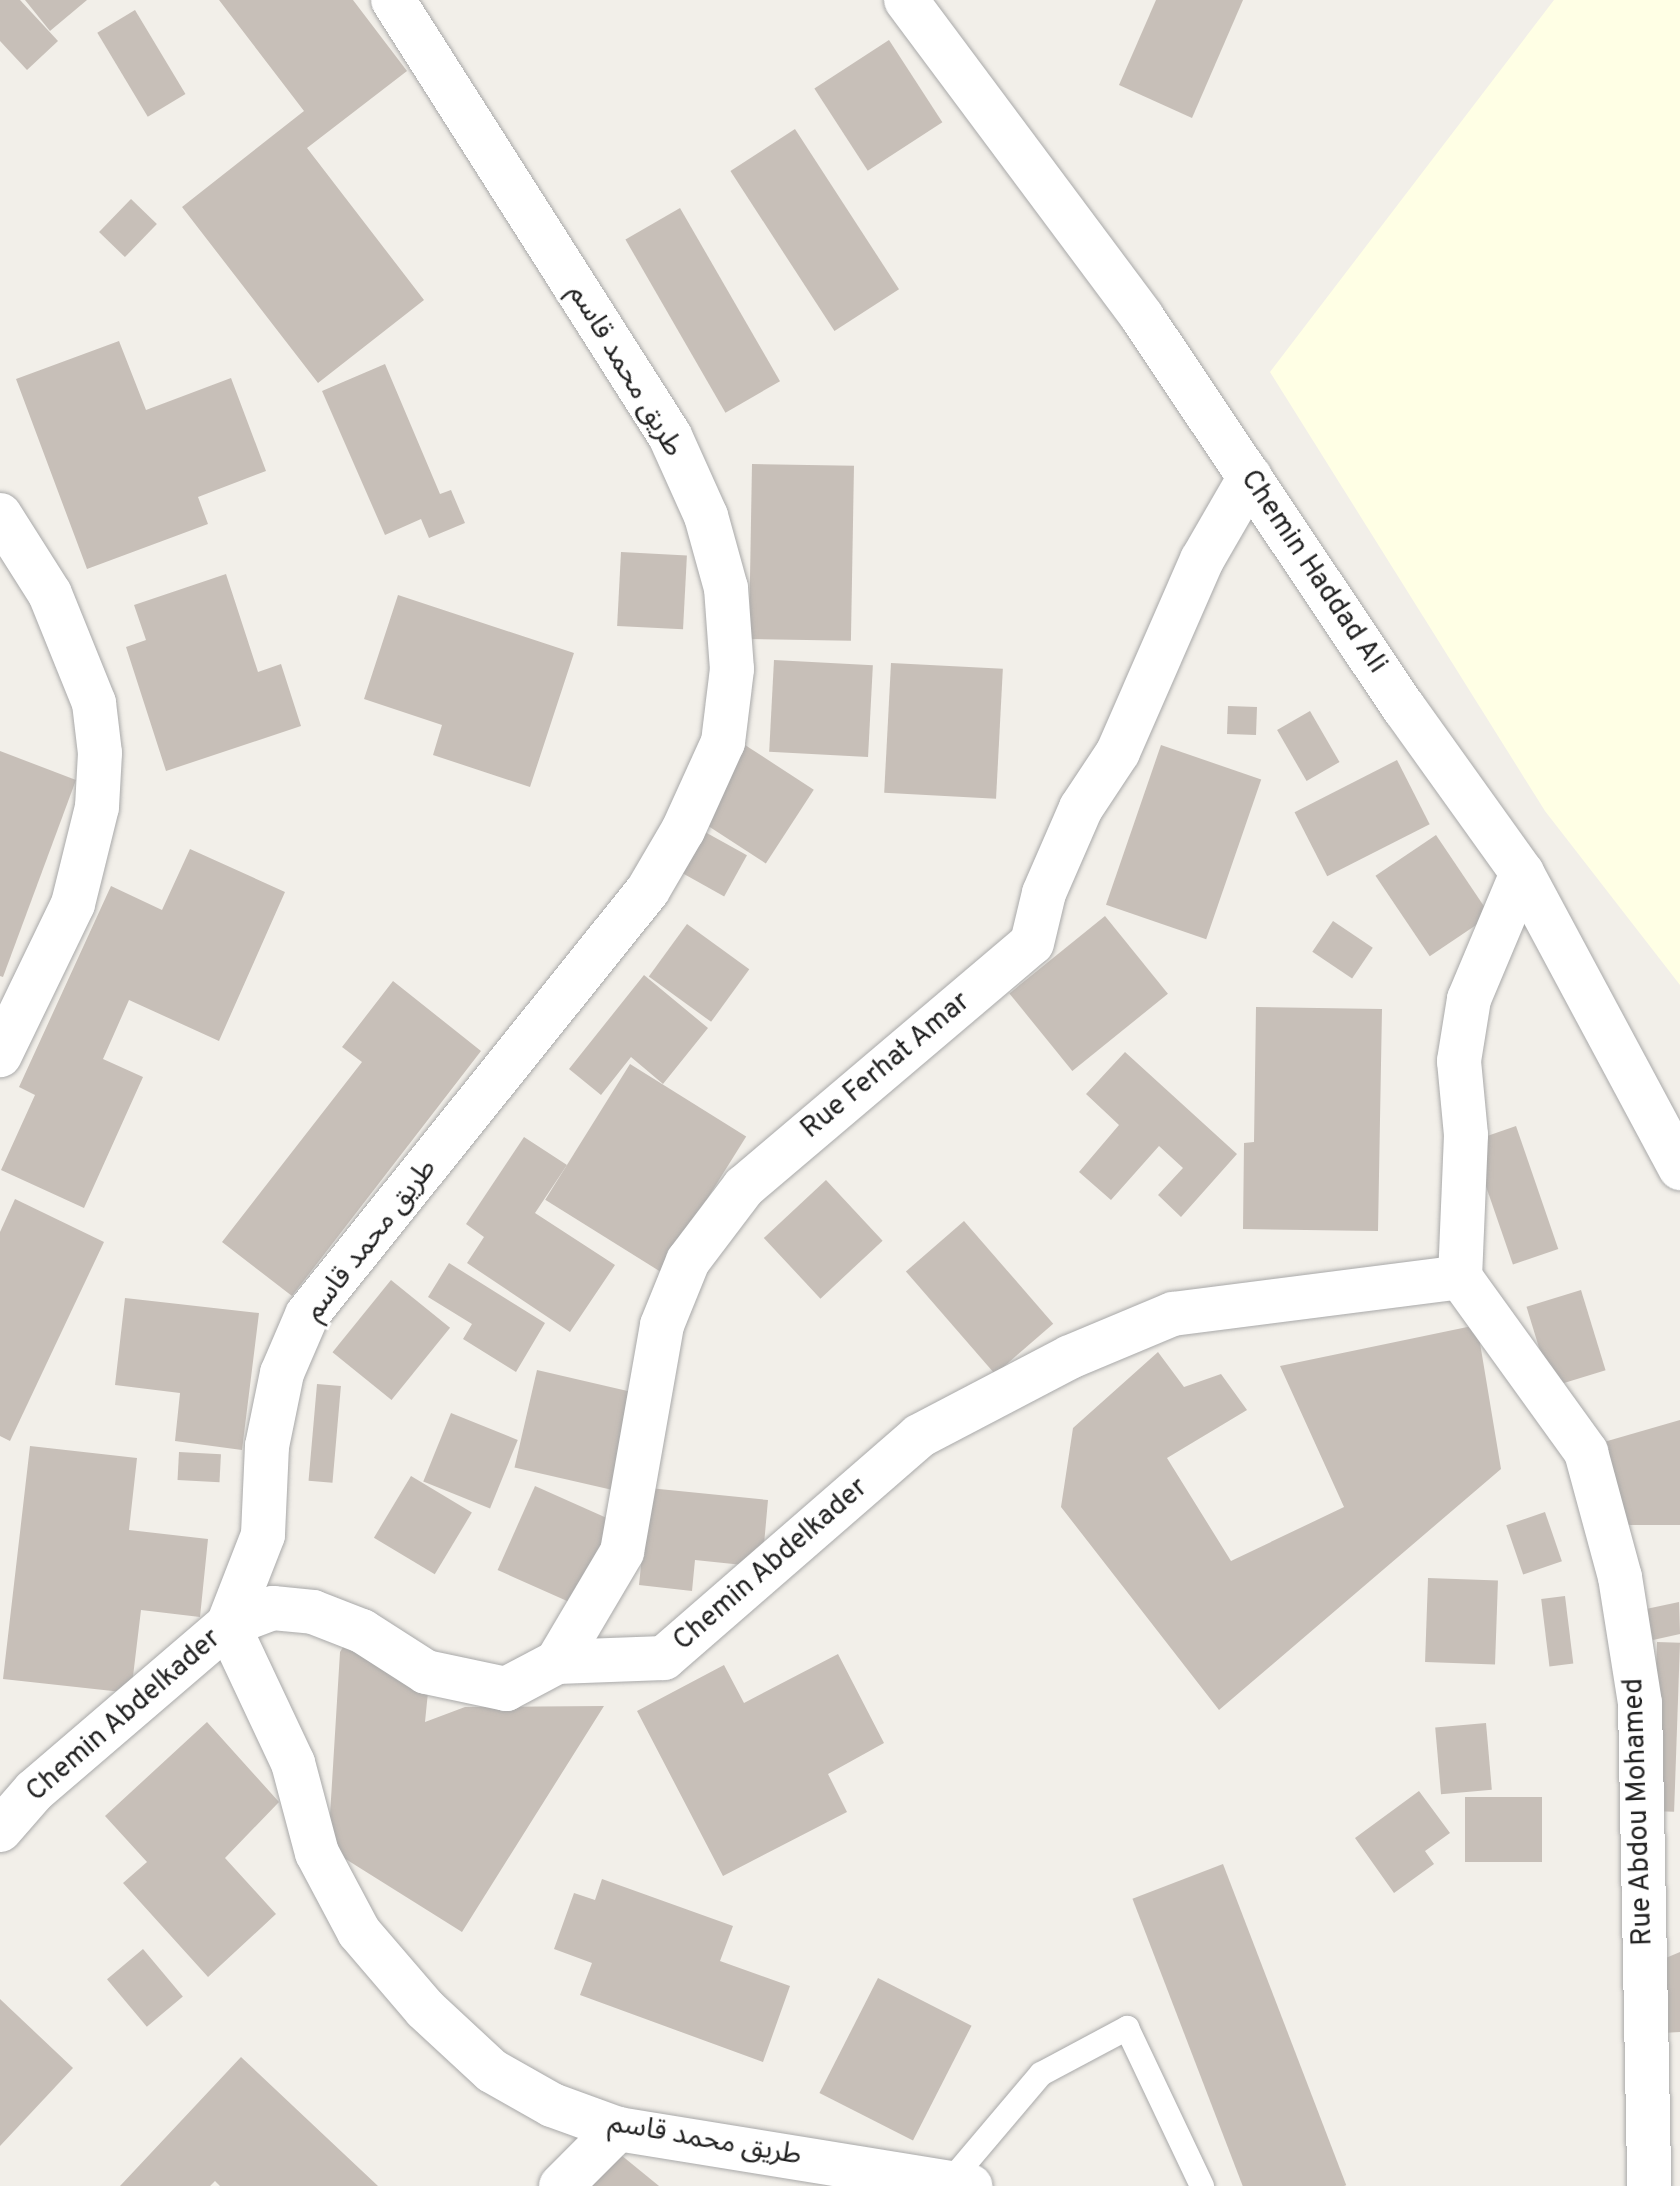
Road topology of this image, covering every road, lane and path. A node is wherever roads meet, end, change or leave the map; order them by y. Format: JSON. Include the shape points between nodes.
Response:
{"nodes":[{"id":1,"x":393,"y":0,"type":"edge"},
{"id":2,"x":906,"y":0,"type":"edge"},
{"id":3,"x":1250,"y":477,"type":"junction"},
{"id":4,"x":0,"y":515,"type":"edge"},
{"id":5,"x":1522,"y":873,"type":"junction"},
{"id":6,"x":0,"y":1055,"type":"edge"},
{"id":7,"x":1680,"y":1168,"type":"edge"},
{"id":8,"x":1460,"y":1277,"type":"junction"},
{"id":9,"x":228,"y":1625,"type":"junction"},
{"id":10,"x":557,"y":1662,"type":"junction"},
{"id":11,"x":0,"y":1830,"type":"edge"},
{"id":12,"x":618,"y":2129,"type":"junction"},
{"id":13,"x":961,"y":2183,"type":"edge"},
{"id":14,"x":561,"y":2186,"type":"edge"},
{"id":15,"x":1202,"y":2186,"type":"edge"},
{"id":16,"x":1649,"y":2186,"type":"edge"}],
"edges":[{"from":1,"to":9,"type":"street","name":"طريق محمد قاسم","via":[[670,436],[706,516],[726,588],[732,669],[723,742],[683,830],[648,890],[307,1315],[282,1373],[267,1446],[263,1535]]},
{"from":2,"to":3,"type":"street","name":"Chemin Haddad Ali","via":[[1142,317]]},
{"from":3,"to":5,"type":"street","name":"Chemin Haddad Ali"},
{"from":3,"to":10,"type":"street","name":"Rue Ferhat Amar","via":[[1202,560],[1118,752],[1081,808],[1044,893],[1032,943],[744,1187],[688,1261],[662,1325],[622,1552]]},
{"from":4,"to":6,"type":"street","via":[[50,594],[94,703],[100,753],[97,807],[73,904]]},
{"from":5,"to":7,"type":"street","name":"Chemin Haddad Ali"},
{"from":5,"to":8,"type":"street","via":[[1466,1014],[1459,1061],[1466,1135]]},
{"from":8,"to":10,"type":"street","name":"Chemin Abdelkader","via":[[1173,1314],[1070,1357],[919,1436],[664,1658]]},
{"from":8,"to":16,"type":"street","name":"Rue Abdou Mohamed","via":[[1586,1452],[1620,1577],[1640,1703]]},
{"from":9,"to":10,"type":"street","name":"Chemin Abdelkader","via":[[273,1608],[313,1612],[362,1631],[426,1672],[506,1689]]},
{"from":9,"to":11,"type":"street","name":"Chemin Abdelkader","via":[[34,1791]]},
{"from":9,"to":12,"type":"street","name":"طريق محمد قاسم","via":[[293,1763],[317,1853],[359,1932],[425,2009],[492,2071],[552,2105]]},
{"from":12,"to":13,"type":"street","name":"طريق محمد قاسم"},
{"from":12,"to":14,"type":"street"},
{"from":13,"to":15,"type":"lane","via":[[1041,2074],[1127,2028]]}]}
